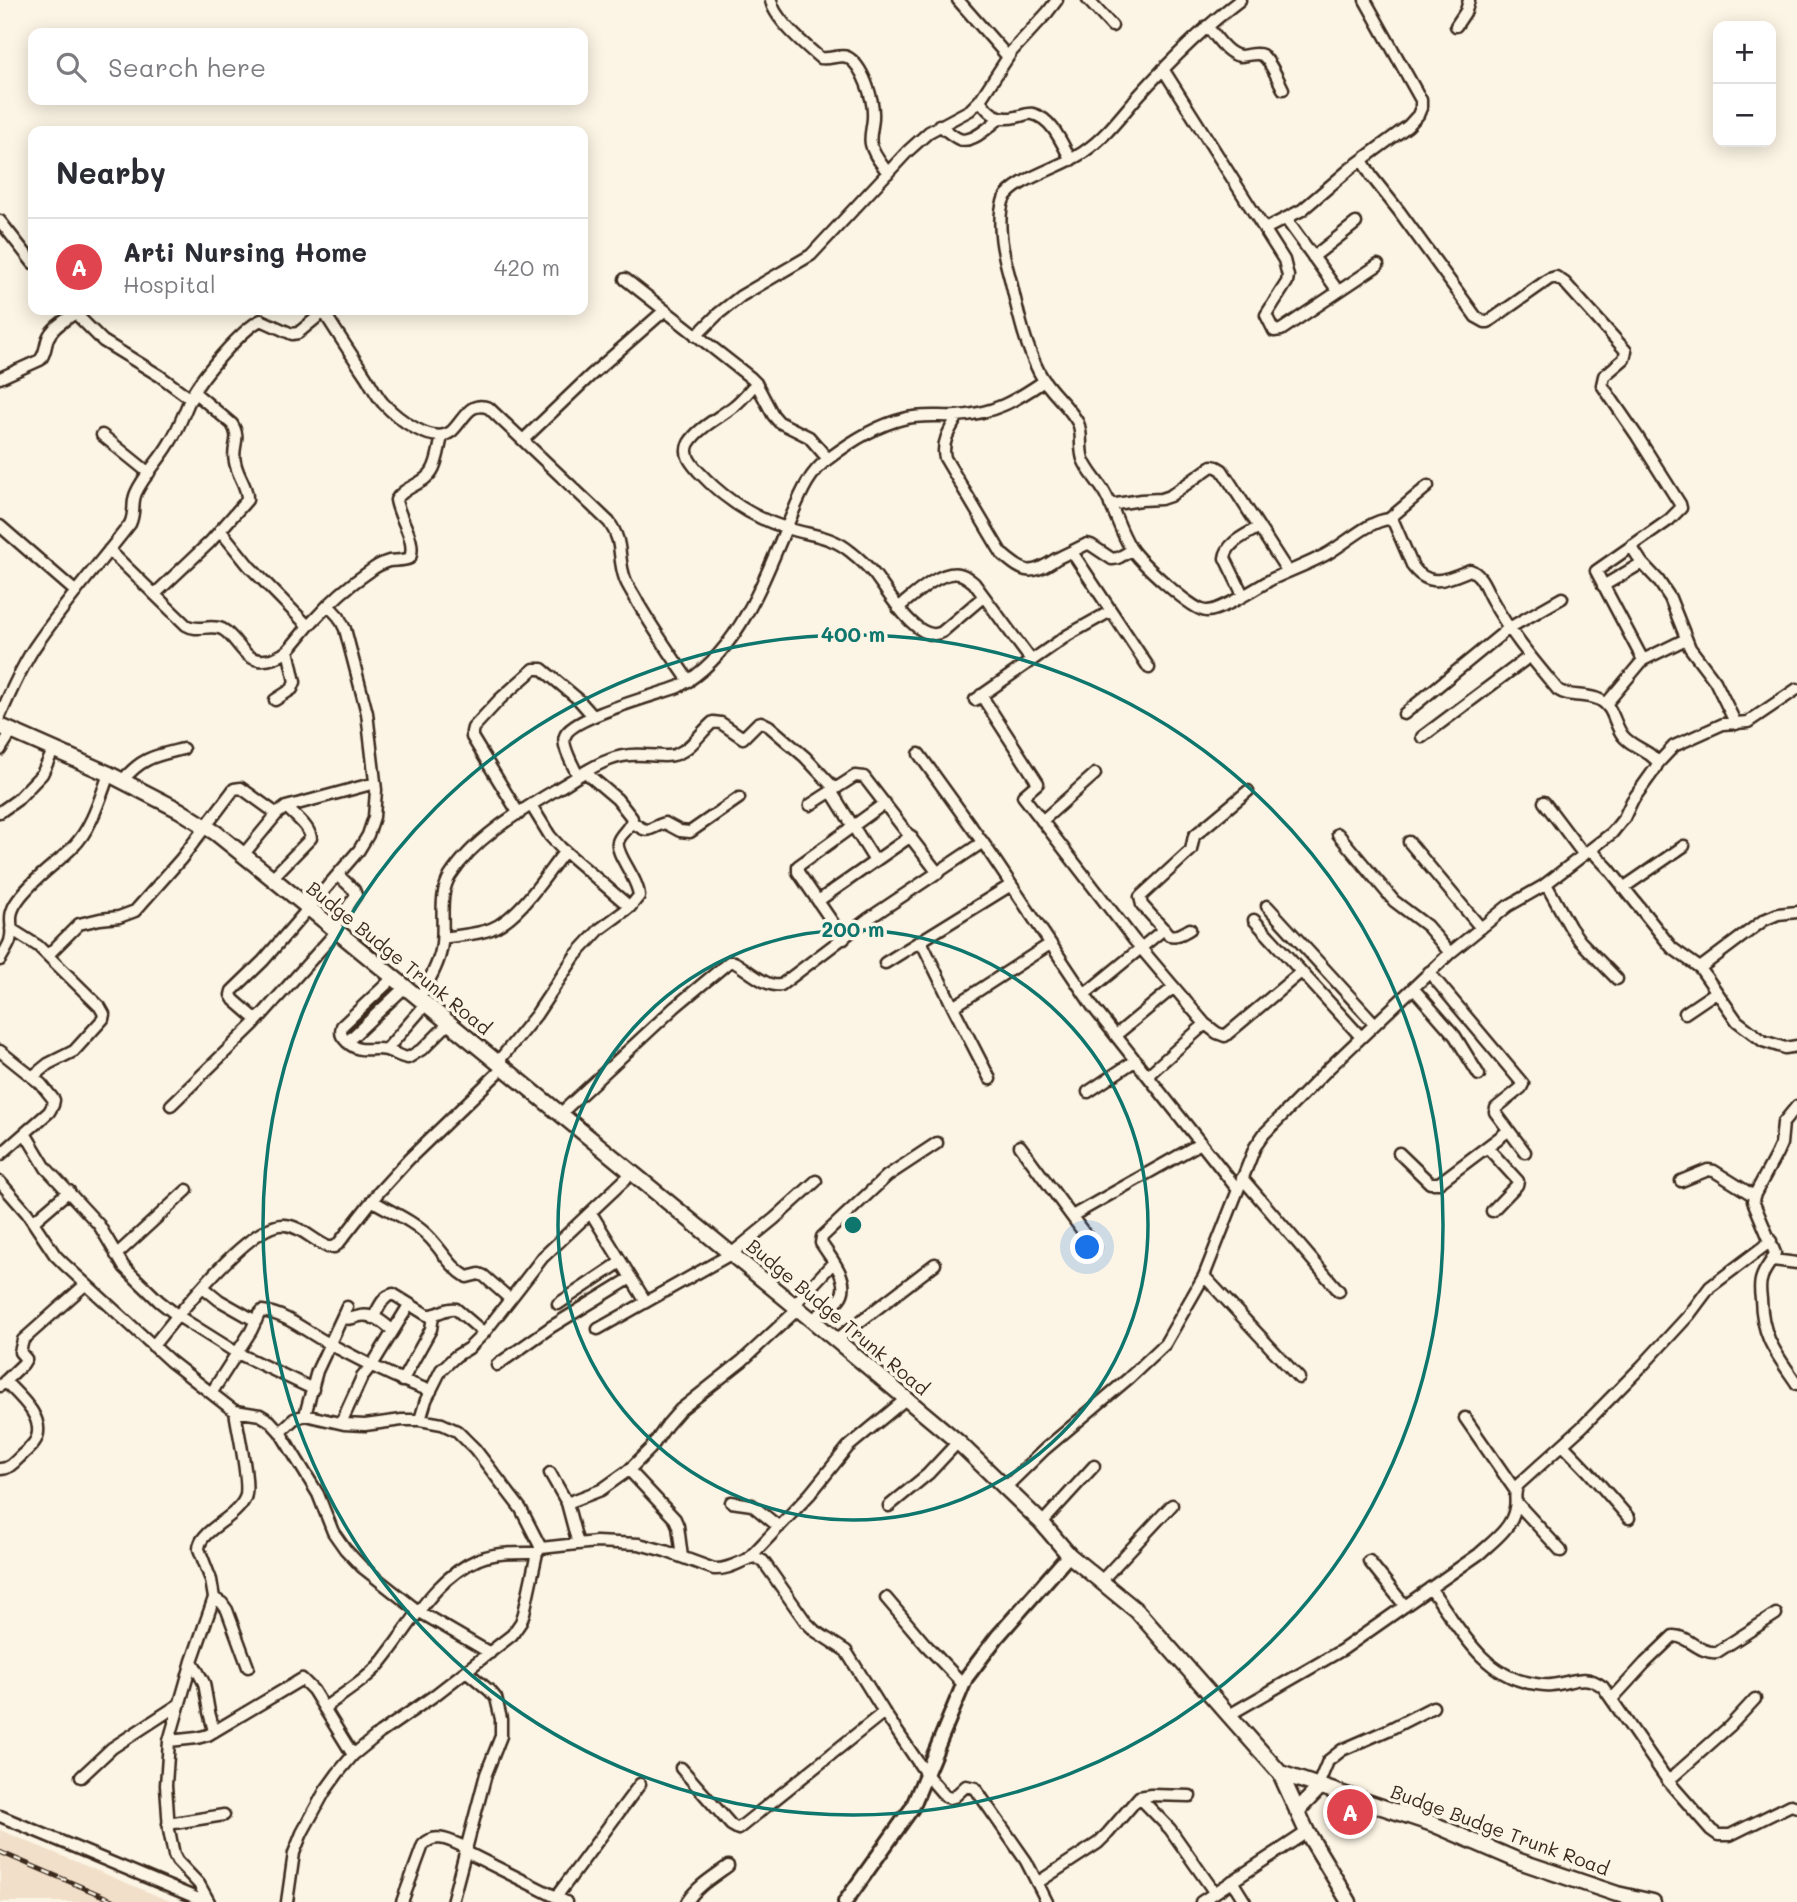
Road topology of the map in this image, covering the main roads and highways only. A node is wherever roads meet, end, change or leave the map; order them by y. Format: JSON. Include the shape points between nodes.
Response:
{"nodes":[{"id":1,"x":6,"y":728,"type":"edge"},
{"id":2,"x":1280,"y":1773,"type":"junction"},
{"id":3,"x":1319,"y":1786,"type":"junction"},
{"id":4,"x":1297,"y":1811,"type":"junction"},
{"id":5,"x":1349,"y":1902,"type":"edge"},
{"id":6,"x":1653,"y":1902,"type":"edge"}],
"edges":[{"from":1,"to":2,"type":"main road","name":"Budge Budge Trunk Road","via":[[115,777],[205,826],[812,1320],[958,1442],[1069,1555],[1137,1611]]},
{"from":2,"to":3,"type":"main road","name":"Budge Budge Trunk Road"},
{"from":2,"to":4,"type":"main road"},
{"from":3,"to":4,"type":"main road"},
{"from":3,"to":6,"type":"main road","name":"Budge Budge Trunk Road","via":[[1433,1824],[1519,1861]]},
{"from":4,"to":5,"type":"main road"}]}
